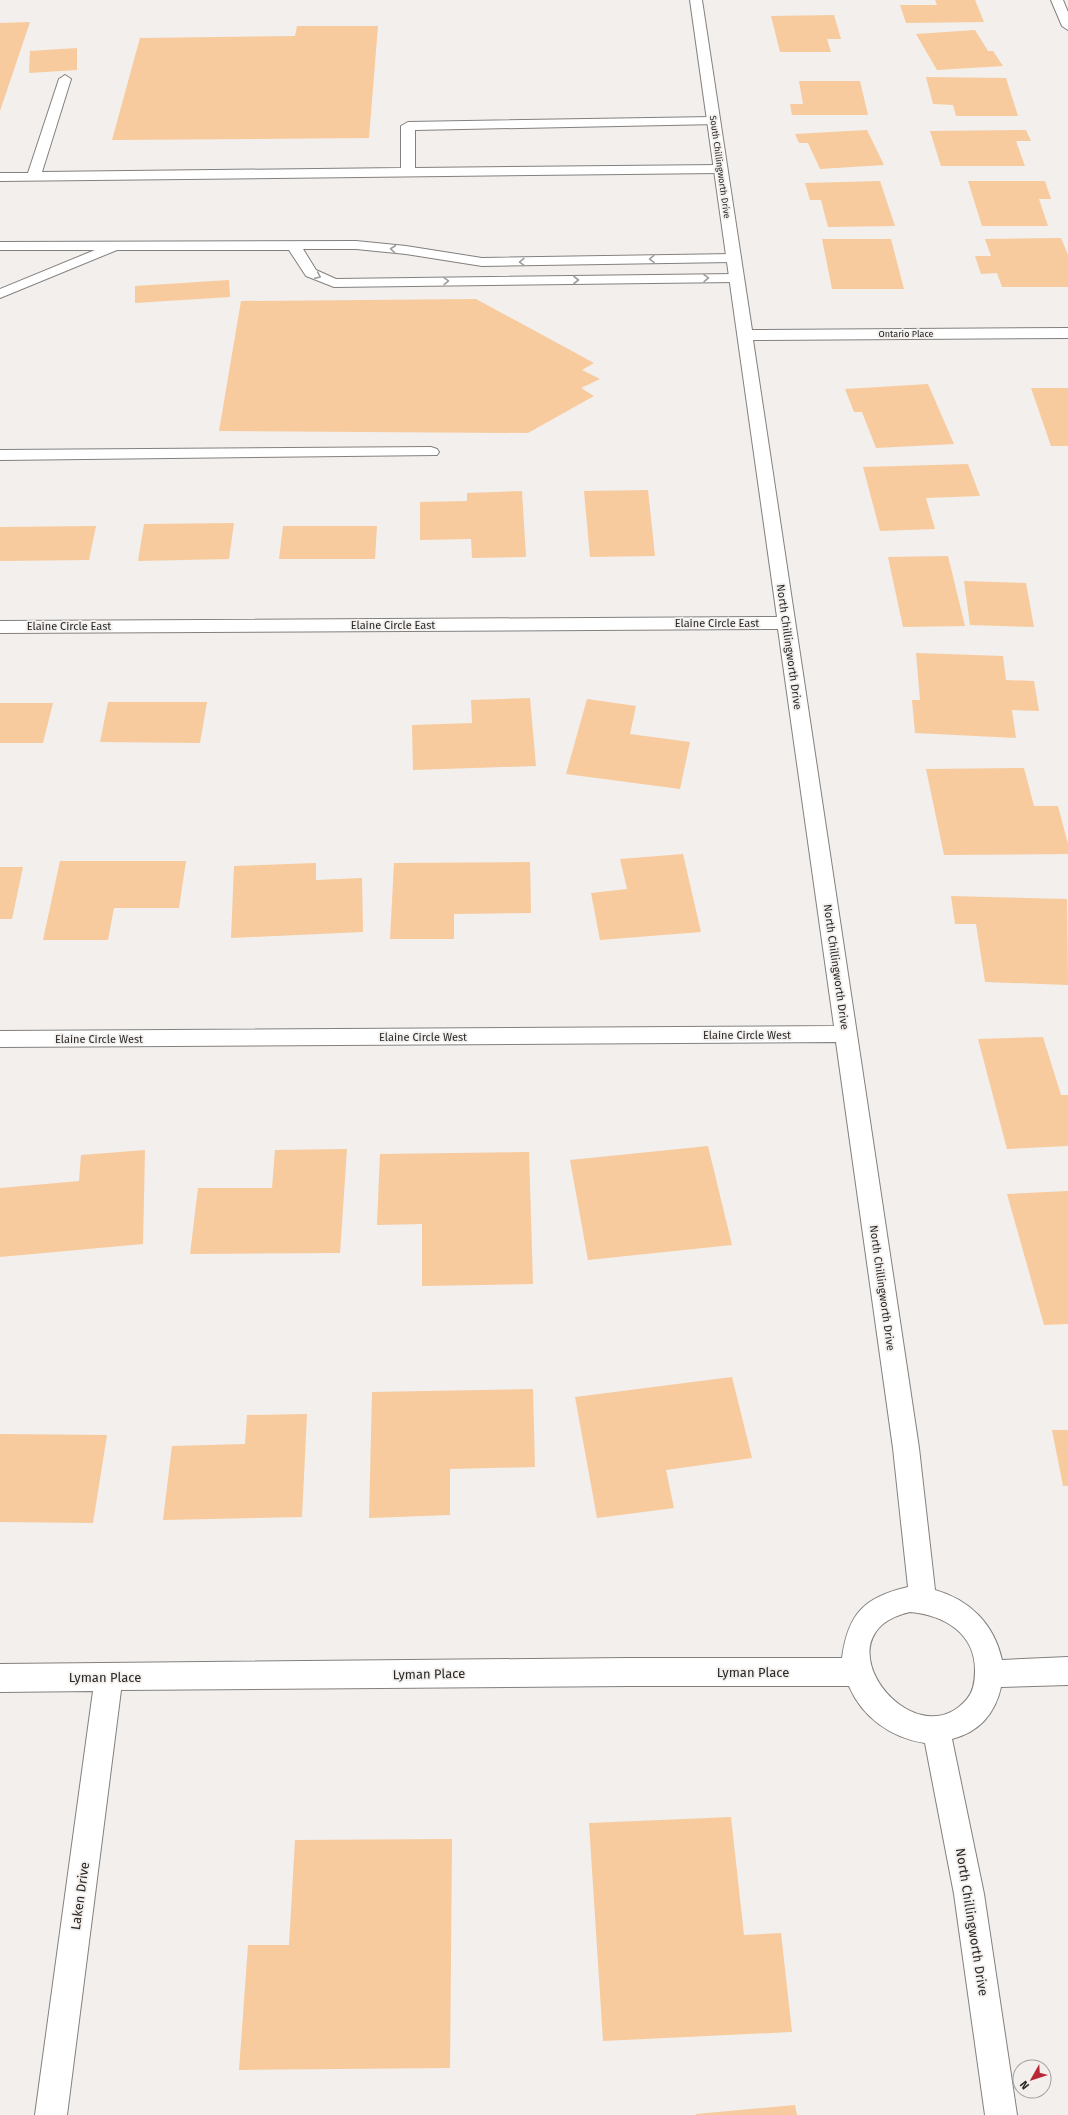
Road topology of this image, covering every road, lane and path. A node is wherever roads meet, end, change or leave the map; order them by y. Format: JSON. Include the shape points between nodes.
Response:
{"nodes":[{"id":1,"x":696,"y":0,"type":"edge"},
{"id":2,"x":1057,"y":0,"type":"edge"},
{"id":3,"x":1068,"y":26,"type":"edge"},
{"id":4,"x":65,"y":79,"type":"dead end"},
{"id":5,"x":714,"y":121,"type":"junction"},
{"id":6,"x":720,"y":169,"type":"junction"},
{"id":7,"x":408,"y":172,"type":"junction"},
{"id":8,"x":0,"y":176,"type":"edge"},
{"id":9,"x":34,"y":176,"type":"junction"},
{"id":10,"x":120,"y":245,"type":"junction"},
{"id":11,"x":0,"y":246,"type":"edge"},
{"id":12,"x":294,"y":246,"type":"junction"},
{"id":13,"x":733,"y":258,"type":"junction"},
{"id":14,"x":736,"y":278,"type":"junction"},
{"id":15,"x":0,"y":294,"type":"edge"},
{"id":16,"x":1068,"y":333,"type":"edge"},
{"id":17,"x":744,"y":335,"type":"junction"},
{"id":18,"x":432,"y":452,"type":"dead end"},
{"id":19,"x":0,"y":455,"type":"edge"},
{"id":20,"x":786,"y":623,"type":"junction"},
{"id":21,"x":0,"y":627,"type":"edge"},
{"id":22,"x":846,"y":1034,"type":"junction"},
{"id":23,"x":0,"y":1039,"type":"edge"},
{"id":24,"x":923,"y":1600,"type":"junction"},
{"id":25,"x":1068,"y":1671,"type":"edge"},
{"id":26,"x":858,"y":1672,"type":"junction"},
{"id":27,"x":990,"y":1674,"type":"junction"},
{"id":28,"x":110,"y":1677,"type":"junction"},
{"id":29,"x":0,"y":1678,"type":"edge"},
{"id":30,"x":936,"y":1729,"type":"junction"},
{"id":31,"x":51,"y":2115,"type":"edge"},
{"id":32,"x":1001,"y":2115,"type":"edge"}],
"edges":[{"from":1,"to":5,"type":"street","name":"South Chillingworth Drive"},
{"from":2,"to":3,"type":"street"},
{"from":4,"to":9,"type":"street"},
{"from":5,"to":6,"type":"street","name":"South Chillingworth Drive"},
{"from":5,"to":7,"type":"street","via":[[408,126]]},
{"from":6,"to":7,"type":"street"},
{"from":6,"to":13,"type":"street","name":"South Chillingworth Drive"},
{"from":7,"to":9,"type":"street"},
{"from":8,"to":9,"type":"street"},
{"from":10,"to":11,"type":"street"},
{"from":10,"to":12,"type":"street"},
{"from":10,"to":15,"type":"street"},
{"from":13,"to":12,"type":"street","one_way":true,"via":[[482,262],[356,245]]},
{"from":12,"to":14,"type":"street","one_way":true,"via":[[311,273],[334,283]]},
{"from":13,"to":14,"type":"street","name":"South Chillingworth Drive"},
{"from":14,"to":17,"type":"street","name":"South Chillingworth Drive"},
{"from":16,"to":17,"type":"street","name":"Ontario Place"},
{"from":17,"to":20,"type":"street","name":"North Chillingworth Drive"},
{"from":18,"to":19,"type":"street"},
{"from":20,"to":21,"type":"street","name":"Elaine Circle East"},
{"from":20,"to":22,"type":"street","name":"North Chillingworth Drive"},
{"from":22,"to":23,"type":"street","name":"Elaine Circle West"},
{"from":22,"to":24,"type":"street","name":"North Chillingworth Drive","via":[[906,1448]]},
{"from":24,"to":26,"type":"street","via":[[910,1599],[889,1604],[872,1615],[860,1632],[855,1653]]},
{"from":24,"to":27,"type":"street","via":[[954,1610],[972,1626],[984,1645]]},
{"from":25,"to":27,"type":"street"},
{"from":26,"to":28,"type":"street","name":"Lyman Place"},
{"from":26,"to":30,"type":"street","via":[[869,1696],[884,1712],[904,1724],[926,1730]]},
{"from":27,"to":30,"type":"street","via":[[989,1687],[981,1705],[966,1720],[948,1729]]},
{"from":28,"to":29,"type":"street","name":"Lyman Place"},
{"from":28,"to":31,"type":"street","name":"Laken Drive"},
{"from":30,"to":32,"type":"street","name":"North Chillingworth Drive","via":[[969,1894]]}]}
